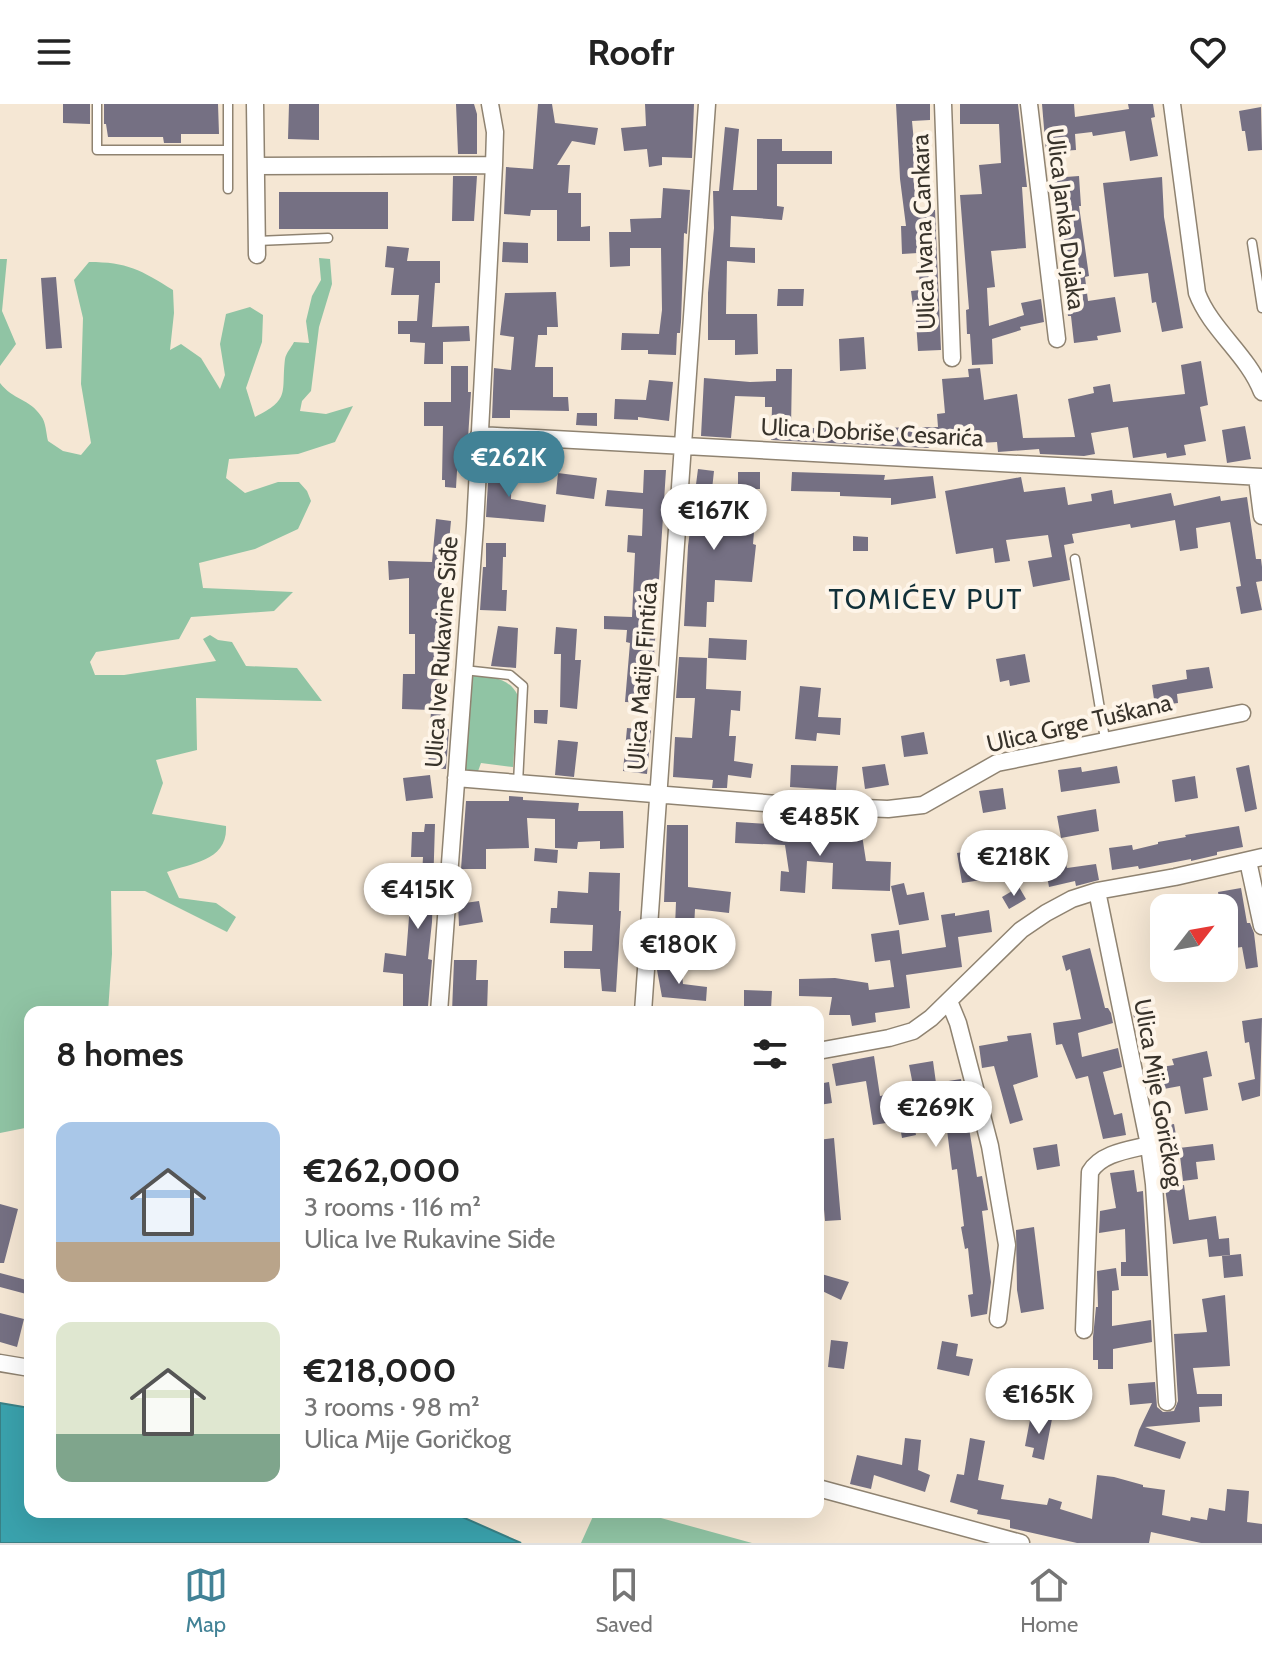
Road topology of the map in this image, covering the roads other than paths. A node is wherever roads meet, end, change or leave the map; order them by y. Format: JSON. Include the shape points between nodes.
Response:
{"nodes":[{"id":1,"x":97,"y":104,"type":"edge"},
{"id":2,"x":228,"y":104,"type":"edge"},
{"id":3,"x":255,"y":104,"type":"edge"},
{"id":4,"x":490,"y":104,"type":"edge"},
{"id":5,"x":707,"y":104,"type":"edge"},
{"id":6,"x":943,"y":104,"type":"edge"},
{"id":7,"x":1029,"y":104,"type":"edge"},
{"id":8,"x":1172,"y":104,"type":"edge"},
{"id":9,"x":228,"y":150,"type":"junction"},
{"id":10,"x":494,"y":165,"type":"junction"},
{"id":11,"x":256,"y":166,"type":"junction"},
{"id":12,"x":228,"y":189,"type":"dead end"},
{"id":13,"x":328,"y":238,"type":"dead end"},
{"id":14,"x":1252,"y":243,"type":"dead end"},
{"id":15,"x":257,"y":248,"type":"joint"},
{"id":16,"x":1262,"y":308,"type":"edge"},
{"id":17,"x":1057,"y":339,"type":"dead end"},
{"id":18,"x":952,"y":358,"type":"dead end"},
{"id":19,"x":1262,"y":392,"type":"edge"},
{"id":20,"x":479,"y":435,"type":"junction"},
{"id":21,"x":682,"y":446,"type":"junction"},
{"id":22,"x":1259,"y":477,"type":"edge"},
{"id":23,"x":1262,"y":516,"type":"edge"},
{"id":24,"x":1075,"y":559,"type":"dead end"},
{"id":25,"x":464,"y":670,"type":"junction"},
{"id":26,"x":1242,"y":713,"type":"dead end"},
{"id":27,"x":1105,"y":739,"type":"junction"},
{"id":28,"x":456,"y":778,"type":"junction"},
{"id":29,"x":518,"y":783,"type":"junction"},
{"id":30,"x":658,"y":793,"type":"junction"},
{"id":31,"x":1255,"y":859,"type":"edge"},
{"id":32,"x":1097,"y":891,"type":"junction"},
{"id":33,"x":1262,"y":926,"type":"edge"},
{"id":34,"x":949,"y":1001,"type":"junction"},
{"id":35,"x":439,"y":1006,"type":"edge"},
{"id":36,"x":643,"y":1006,"type":"edge"},
{"id":37,"x":824,"y":1050,"type":"edge"},
{"id":38,"x":1149,"y":1145,"type":"junction"},
{"id":39,"x":998,"y":1319,"type":"dead end"},
{"id":40,"x":1084,"y":1330,"type":"dead end"},
{"id":41,"x":0,"y":1363,"type":"edge"},
{"id":42,"x":24,"y":1367,"type":"edge"},
{"id":43,"x":1167,"y":1402,"type":"dead end"},
{"id":44,"x":824,"y":1490,"type":"edge"},
{"id":45,"x":1021,"y":1543,"type":"edge"}],
"edges":[{"from":1,"to":9,"type":"lane","via":[[97,150]]},
{"from":2,"to":9,"type":"lane"},
{"from":3,"to":11,"type":"street"},
{"from":4,"to":10,"type":"street","name":"Ulica Ive Rukavine Siđe"},
{"from":5,"to":21,"type":"street","name":"Ulica Matije Fintića"},
{"from":6,"to":18,"type":"street","name":"Ulica Ivana Cankara"},
{"from":7,"to":17,"type":"street","name":"Ulica Janka Dujaka"},
{"from":8,"to":19,"type":"street","via":[[1197,293]]},
{"from":9,"to":12,"type":"lane"},
{"from":10,"to":11,"type":"street"},
{"from":10,"to":20,"type":"street","name":"Ulica Ive Rukavine Siđe"},
{"from":11,"to":15,"type":"street"},
{"from":13,"to":15,"type":"lane"},
{"from":14,"to":16,"type":"lane"},
{"from":20,"to":21,"type":"street","name":"Ulica Dobriše Cesarića"},
{"from":20,"to":25,"type":"street","name":"Ulica Ive Rukavine Siđe"},
{"from":21,"to":22,"type":"street","name":"Ulica Dobriše Cesarića"},
{"from":21,"to":30,"type":"street","name":"Ulica Matije Fintića"},
{"from":22,"to":23,"type":"street"},
{"from":24,"to":27,"type":"lane"},
{"from":25,"to":28,"type":"street","name":"Ulica Ive Rukavine Siđe"},
{"from":25,"to":29,"type":"lane","via":[[510,675],[523,686]]},
{"from":26,"to":27,"type":"street","name":"Ulica Grge Tuškana"},
{"from":27,"to":30,"type":"street","name":"Ulica Grge Tuškana","via":[[997,763],[913,807],[834,808]]},
{"from":28,"to":29,"type":"street","name":"Ulica Grge Tuškana"},
{"from":28,"to":35,"type":"street","name":"Ulica Ive Rukavine Siđe"},
{"from":29,"to":30,"type":"street","name":"Ulica Grge Tuškana"},
{"from":30,"to":36,"type":"street","name":"Ulica Matije Fintića"},
{"from":31,"to":32,"type":"street"},
{"from":31,"to":33,"type":"street"},
{"from":32,"to":34,"type":"street","via":[[1021,930]]},
{"from":32,"to":38,"type":"street","name":"Ulica Mije Goričkog"},
{"from":34,"to":37,"type":"street","via":[[913,1031]]},
{"from":34,"to":39,"type":"street","via":[[990,1146],[1007,1245]]},
{"from":38,"to":40,"type":"street","via":[[1107,1156],[1090,1172]]},
{"from":38,"to":43,"type":"street","name":"Ulica Mije Goričkog"},
{"from":41,"to":42,"type":"street"},
{"from":44,"to":45,"type":"street"}]}
